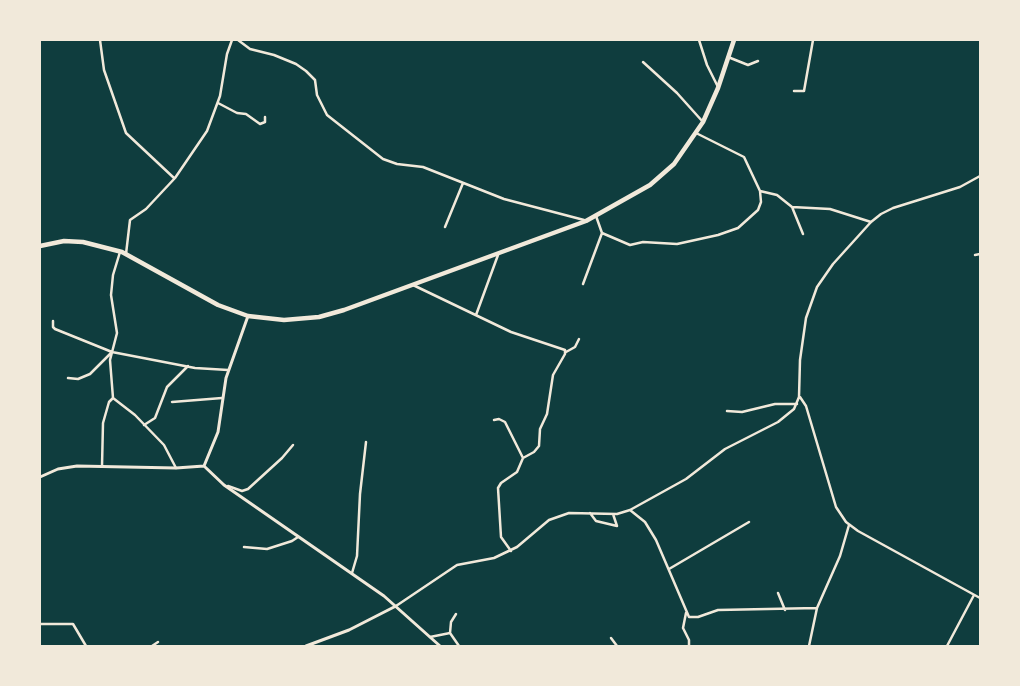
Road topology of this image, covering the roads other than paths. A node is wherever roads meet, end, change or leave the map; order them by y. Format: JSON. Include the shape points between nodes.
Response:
{"nodes":[{"id":1,"x":100,"y":40,"type":"edge"},
{"id":2,"x":232,"y":40,"type":"edge"},
{"id":3,"x":238,"y":40,"type":"edge"},
{"id":4,"x":699,"y":40,"type":"edge"},
{"id":5,"x":734,"y":40,"type":"edge"},
{"id":6,"x":813,"y":40,"type":"edge"},
{"id":7,"x":728,"y":57,"type":"junction"},
{"id":8,"x":758,"y":61,"type":"dead end"},
{"id":9,"x":643,"y":62,"type":"dead end"},
{"id":10,"x":718,"y":88,"type":"junction"},
{"id":11,"x":794,"y":91,"type":"dead end"},
{"id":12,"x":218,"y":103,"type":"junction"},
{"id":13,"x":265,"y":117,"type":"dead end"},
{"id":14,"x":703,"y":122,"type":"junction"},
{"id":15,"x":696,"y":133,"type":"junction"},
{"id":16,"x":980,"y":176,"type":"edge"},
{"id":17,"x":175,"y":178,"type":"junction"},
{"id":18,"x":463,"y":183,"type":"junction"},
{"id":19,"x":760,"y":192,"type":"junction"},
{"id":20,"x":792,"y":207,"type":"junction"},
{"id":21,"x":596,"y":216,"type":"junction"},
{"id":22,"x":586,"y":221,"type":"junction"},
{"id":23,"x":870,"y":222,"type":"junction"},
{"id":24,"x":445,"y":227,"type":"dead end"},
{"id":25,"x":602,"y":233,"type":"junction"},
{"id":26,"x":803,"y":234,"type":"dead end"},
{"id":27,"x":40,"y":246,"type":"edge"},
{"id":28,"x":120,"y":252,"type":"junction"},
{"id":29,"x":126,"y":254,"type":"junction"},
{"id":30,"x":498,"y":254,"type":"junction"},
{"id":31,"x":980,"y":254,"type":"edge"},
{"id":32,"x":975,"y":255,"type":"dead end"},
{"id":33,"x":412,"y":284,"type":"junction"},
{"id":34,"x":583,"y":284,"type":"dead end"},
{"id":35,"x":476,"y":315,"type":"junction"},
{"id":36,"x":248,"y":316,"type":"junction"},
{"id":37,"x":53,"y":321,"type":"dead end"},
{"id":38,"x":579,"y":339,"type":"dead end"},
{"id":39,"x":112,"y":352,"type":"junction"},
{"id":40,"x":566,"y":352,"type":"junction"},
{"id":41,"x":188,"y":366,"type":"junction"},
{"id":42,"x":229,"y":370,"type":"junction"},
{"id":43,"x":68,"y":378,"type":"dead end"},
{"id":44,"x":799,"y":397,"type":"junction"},
{"id":45,"x":113,"y":398,"type":"junction"},
{"id":46,"x":222,"y":398,"type":"junction"},
{"id":47,"x":172,"y":402,"type":"dead end"},
{"id":48,"x":797,"y":404,"type":"junction"},
{"id":49,"x":727,"y":412,"type":"dead end"},
{"id":50,"x":494,"y":420,"type":"dead end"},
{"id":51,"x":144,"y":425,"type":"junction"},
{"id":52,"x":366,"y":442,"type":"dead end"},
{"id":53,"x":293,"y":445,"type":"dead end"},
{"id":54,"x":523,"y":458,"type":"junction"},
{"id":55,"x":102,"y":466,"type":"junction"},
{"id":56,"x":204,"y":466,"type":"junction"},
{"id":57,"x":176,"y":468,"type":"junction"},
{"id":58,"x":40,"y":477,"type":"edge"},
{"id":59,"x":224,"y":485,"type":"junction"},
{"id":60,"x":630,"y":510,"type":"junction"},
{"id":61,"x":590,"y":513,"type":"junction"},
{"id":62,"x":613,"y":514,"type":"junction"},
{"id":63,"x":749,"y":522,"type":"dead end"},
{"id":64,"x":849,"y":525,"type":"junction"},
{"id":65,"x":298,"y":537,"type":"junction"},
{"id":66,"x":244,"y":547,"type":"dead end"},
{"id":67,"x":511,"y":551,"type":"junction"},
{"id":68,"x":669,"y":569,"type":"junction"},
{"id":69,"x":352,"y":573,"type":"junction"},
{"id":70,"x":778,"y":593,"type":"dead end"},
{"id":71,"x":974,"y":595,"type":"junction"},
{"id":72,"x":980,"y":598,"type":"edge"},
{"id":73,"x":396,"y":606,"type":"junction"},
{"id":74,"x":817,"y":608,"type":"junction"},
{"id":75,"x":785,"y":610,"type":"junction"},
{"id":76,"x":686,"y":613,"type":"junction"},
{"id":77,"x":456,"y":614,"type":"dead end"},
{"id":78,"x":40,"y":624,"type":"edge"},
{"id":79,"x":450,"y":633,"type":"junction"},
{"id":80,"x":430,"y":637,"type":"junction"},
{"id":81,"x":611,"y":638,"type":"dead end"},
{"id":82,"x":158,"y":642,"type":"dead end"},
{"id":83,"x":86,"y":646,"type":"edge"},
{"id":84,"x":152,"y":646,"type":"edge"},
{"id":85,"x":306,"y":646,"type":"edge"},
{"id":86,"x":440,"y":646,"type":"edge"},
{"id":87,"x":460,"y":646,"type":"edge"},
{"id":88,"x":617,"y":646,"type":"edge"},
{"id":89,"x":689,"y":646,"type":"edge"},
{"id":90,"x":809,"y":646,"type":"edge"},
{"id":91,"x":947,"y":646,"type":"edge"}],
"edges":[{"from":1,"to":17,"type":"street","via":[[104,70],[126,133]]},
{"from":2,"to":12,"type":"street"},
{"from":3,"to":18,"type":"street","via":[[250,49],[274,55],[306,71],[315,80],[317,95],[327,115],[383,159],[423,167]]},
{"from":4,"to":10,"type":"street","via":[[706,65]]},
{"from":5,"to":7,"type":"highway"},
{"from":6,"to":11,"type":"street","via":[[804,91]]},
{"from":7,"to":8,"type":"street","via":[[748,65]]},
{"from":7,"to":10,"type":"highway"},
{"from":9,"to":14,"type":"street","via":[[675,90]]},
{"from":10,"to":14,"type":"highway"},
{"from":12,"to":13,"type":"street","via":[[246,114],[260,124],[265,122]]},
{"from":12,"to":17,"type":"street","via":[[203,138]]},
{"from":14,"to":15,"type":"highway"},
{"from":15,"to":19,"type":"street","via":[[742,155]]},
{"from":15,"to":21,"type":"highway","via":[[674,164],[661,176]]},
{"from":16,"to":23,"type":"street","via":[[960,187],[889,210]]},
{"from":17,"to":29,"type":"street","via":[[146,209],[130,220]]},
{"from":18,"to":22,"type":"street","via":[[504,199]]},
{"from":18,"to":24,"type":"street"},
{"from":19,"to":20,"type":"street","via":[[777,195]]},
{"from":19,"to":25,"type":"street","via":[[762,202],[758,210],[741,226],[718,235],[671,245],[643,242],[630,245]]},
{"from":20,"to":23,"type":"street","via":[[830,209]]},
{"from":20,"to":26,"type":"street"},
{"from":21,"to":22,"type":"highway"},
{"from":21,"to":25,"type":"street"},
{"from":22,"to":30,"type":"highway"},
{"from":23,"to":44,"type":"street","via":[[830,268],[813,297],[803,334]]},
{"from":25,"to":34,"type":"street"},
{"from":27,"to":28,"type":"highway","via":[[64,241],[84,242]]},
{"from":28,"to":29,"type":"highway"},
{"from":28,"to":39,"type":"street","via":[[111,295],[117,328]]},
{"from":29,"to":36,"type":"highway","via":[[218,305]]},
{"from":30,"to":33,"type":"highway"},
{"from":30,"to":35,"type":"street"},
{"from":31,"to":32,"type":"street"},
{"from":33,"to":35,"type":"street"},
{"from":33,"to":36,"type":"highway","via":[[319,317],[284,320]]},
{"from":35,"to":40,"type":"street","via":[[520,336],[561,347]]},
{"from":36,"to":42,"type":"street"},
{"from":37,"to":39,"type":"street","via":[[55,329]]},
{"from":38,"to":40,"type":"street","via":[[576,347]]},
{"from":39,"to":41,"type":"street"},
{"from":39,"to":43,"type":"street","via":[[90,374],[78,380]]},
{"from":39,"to":45,"type":"street"},
{"from":40,"to":54,"type":"street","via":[[553,375],[538,449]]},
{"from":41,"to":42,"type":"street"},
{"from":41,"to":51,"type":"street","via":[[167,387],[155,418]]},
{"from":42,"to":46,"type":"street"},
{"from":44,"to":48,"type":"street"},
{"from":44,"to":64,"type":"street","via":[[806,406],[836,507]]},
{"from":45,"to":51,"type":"street"},
{"from":45,"to":55,"type":"street","via":[[103,423]]},
{"from":46,"to":47,"type":"street"},
{"from":46,"to":56,"type":"street","via":[[218,432]]},
{"from":48,"to":49,"type":"street","via":[[766,405],[742,412]]},
{"from":48,"to":60,"type":"street","via":[[773,426],[725,449],[686,479]]},
{"from":50,"to":54,"type":"street","via":[[505,422]]},
{"from":51,"to":57,"type":"street","via":[[166,447]]},
{"from":52,"to":69,"type":"street","via":[[357,556]]},
{"from":53,"to":59,"type":"street","via":[[247,490]]},
{"from":54,"to":67,"type":"street","via":[[517,472],[501,482],[498,488],[501,537]]},
{"from":55,"to":57,"type":"street"},
{"from":55,"to":58,"type":"street","via":[[67,467]]},
{"from":56,"to":57,"type":"street"},
{"from":56,"to":59,"type":"street"},
{"from":59,"to":65,"type":"street"},
{"from":60,"to":62,"type":"street"},
{"from":60,"to":68,"type":"street","via":[[647,524]]},
{"from":61,"to":62,"type":"street"},
{"from":61,"to":62,"type":"street","via":[[594,520],[617,526]]},
{"from":61,"to":67,"type":"street","via":[[565,514],[549,520]]},
{"from":63,"to":68,"type":"street"},
{"from":64,"to":71,"type":"street"},
{"from":64,"to":74,"type":"street","via":[[840,556]]},
{"from":65,"to":66,"type":"street","via":[[267,549]]},
{"from":65,"to":69,"type":"street"},
{"from":67,"to":73,"type":"street","via":[[494,558],[457,565]]},
{"from":68,"to":76,"type":"street"},
{"from":69,"to":73,"type":"street"},
{"from":70,"to":75,"type":"street"},
{"from":71,"to":72,"type":"street"},
{"from":71,"to":91,"type":"street"},
{"from":73,"to":80,"type":"street"},
{"from":73,"to":85,"type":"street","via":[[349,630]]},
{"from":74,"to":75,"type":"street"},
{"from":74,"to":90,"type":"street"},
{"from":75,"to":76,"type":"street","via":[[718,610],[698,617],[689,617]]},
{"from":76,"to":89,"type":"street","via":[[683,628]]},
{"from":77,"to":79,"type":"street"},
{"from":78,"to":83,"type":"street","via":[[73,624]]},
{"from":79,"to":80,"type":"street"},
{"from":79,"to":87,"type":"street"},
{"from":80,"to":86,"type":"street"},
{"from":81,"to":88,"type":"street"},
{"from":82,"to":84,"type":"street"}]}
